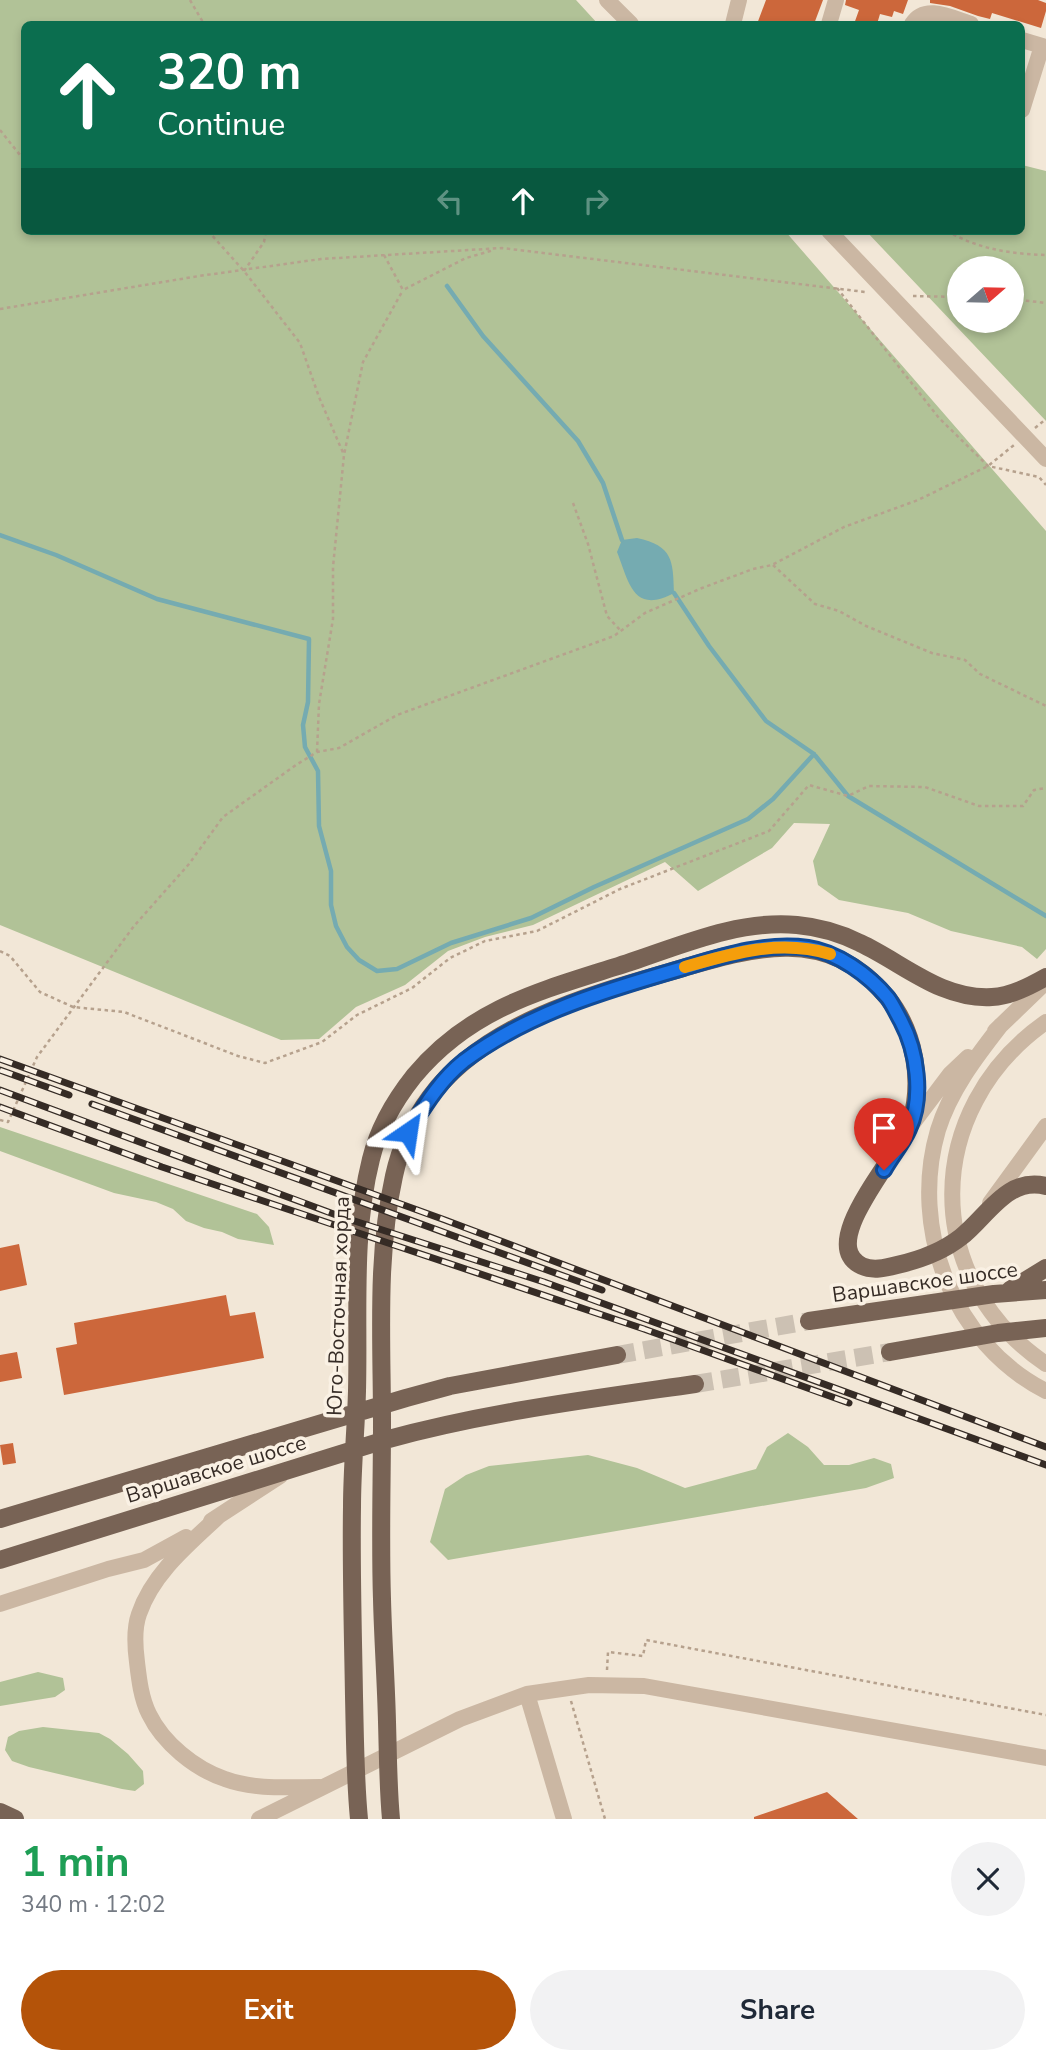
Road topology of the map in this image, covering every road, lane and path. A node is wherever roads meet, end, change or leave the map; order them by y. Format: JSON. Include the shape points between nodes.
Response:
{"nodes":[{"id":1,"x":190,"y":0,"type":"edge"},
{"id":2,"x":607,"y":0,"type":"edge"},
{"id":3,"x":739,"y":0,"type":"edge"},
{"id":4,"x":836,"y":0,"type":"edge"},
{"id":5,"x":202,"y":21,"type":"edge"},
{"id":6,"x":628,"y":21,"type":"edge"},
{"id":7,"x":734,"y":21,"type":"edge"},
{"id":8,"x":830,"y":21,"type":"edge"},
{"id":9,"x":914,"y":21,"type":"edge"},
{"id":10,"x":960,"y":21,"type":"edge"},
{"id":11,"x":1025,"y":41,"type":"edge"},
{"id":12,"x":1044,"y":47,"type":"edge"},
{"id":13,"x":1025,"y":101,"type":"edge"},
{"id":14,"x":0,"y":131,"type":"edge"},
{"id":15,"x":21,"y":156,"type":"edge"},
{"id":16,"x":212,"y":235,"type":"edge"},
{"id":17,"x":265,"y":235,"type":"edge"},
{"id":18,"x":833,"y":235,"type":"edge"},
{"id":19,"x":954,"y":235,"type":"edge"},
{"id":20,"x":502,"y":248,"type":"junction"},
{"id":21,"x":384,"y":255,"type":"junction"},
{"id":22,"x":1046,"y":255,"type":"edge"},
{"id":23,"x":244,"y":271,"type":"junction"},
{"id":24,"x":837,"y":288,"type":"junction"},
{"id":25,"x":403,"y":290,"type":"junction"},
{"id":26,"x":889,"y":295,"type":"junction"},
{"id":27,"x":947,"y":297,"type":"edge"},
{"id":28,"x":1024,"y":300,"type":"edge"},
{"id":29,"x":1046,"y":303,"type":"edge"},
{"id":30,"x":0,"y":309,"type":"edge"},
{"id":31,"x":1025,"y":436,"type":"junction"},
{"id":32,"x":344,"y":455,"type":"junction"},
{"id":33,"x":1046,"y":458,"type":"edge"},
{"id":34,"x":988,"y":466,"type":"junction"},
{"id":35,"x":1046,"y":485,"type":"edge"},
{"id":36,"x":573,"y":503,"type":"dead end"},
{"id":37,"x":772,"y":565,"type":"junction"},
{"id":38,"x":621,"y":631,"type":"junction"},
{"id":39,"x":1046,"y":706,"type":"edge"},
{"id":40,"x":317,"y":751,"type":"junction"},
{"id":41,"x":1046,"y":788,"type":"edge"},
{"id":42,"x":0,"y":951,"type":"edge"},
{"id":43,"x":1046,"y":979,"type":"edge"},
{"id":44,"x":73,"y":1007,"type":"junction"},
{"id":45,"x":1046,"y":1022,"type":"edge"},
{"id":46,"x":1001,"y":1025,"type":"junction"},
{"id":47,"x":0,"y":1120,"type":"edge"},
{"id":48,"x":1046,"y":1126,"type":"edge"},
{"id":49,"x":910,"y":1128,"type":"junction"},
{"id":50,"x":1046,"y":1186,"type":"edge"},
{"id":51,"x":982,"y":1213,"type":"junction"},
{"id":52,"x":1046,"y":1268,"type":"edge"},
{"id":53,"x":1046,"y":1290,"type":"edge"},
{"id":54,"x":1005,"y":1292,"type":"junction"},
{"id":55,"x":809,"y":1321,"type":"tunnel mouth"},
{"id":56,"x":1046,"y":1328,"type":"edge"},
{"id":57,"x":890,"y":1352,"type":"tunnel mouth"},
{"id":58,"x":617,"y":1355,"type":"tunnel mouth"},
{"id":59,"x":1046,"y":1364,"type":"edge"},
{"id":60,"x":695,"y":1384,"type":"tunnel mouth"},
{"id":61,"x":1046,"y":1391,"type":"edge"},
{"id":62,"x":291,"y":1469,"type":"junction"},
{"id":63,"x":220,"y":1516,"type":"junction"},
{"id":64,"x":0,"y":1519,"type":"edge"},
{"id":65,"x":0,"y":1560,"type":"edge"},
{"id":66,"x":0,"y":1604,"type":"edge"},
{"id":67,"x":606,"y":1685,"type":"junction"},
{"id":68,"x":567,"y":1688,"type":"junction"},
{"id":69,"x":527,"y":1694,"type":"junction"},
{"id":70,"x":1046,"y":1715,"type":"edge"},
{"id":71,"x":1046,"y":1758,"type":"edge"},
{"id":72,"x":326,"y":1787,"type":"junction"},
{"id":73,"x":259,"y":1819,"type":"edge"},
{"id":74,"x":359,"y":1819,"type":"edge"},
{"id":75,"x":391,"y":1819,"type":"edge"},
{"id":76,"x":564,"y":1819,"type":"edge"},
{"id":77,"x":605,"y":1819,"type":"edge"}],
"edges":[{"from":1,"to":5,"type":"path"},
{"from":2,"to":6,"type":"street"},
{"from":3,"to":7,"type":"street"},
{"from":4,"to":8,"type":"street"},
{"from":9,"to":10,"type":"street","via":[[929,12]]},
{"from":11,"to":12,"type":"street"},
{"from":12,"to":13,"type":"street"},
{"from":14,"to":15,"type":"path"},
{"from":16,"to":23,"type":"path"},
{"from":17,"to":23,"type":"path"},
{"from":18,"to":26,"type":"street"},
{"from":19,"to":22,"type":"path","via":[[1008,253]]},
{"from":20,"to":21,"type":"path"},
{"from":20,"to":24,"type":"path"},
{"from":20,"to":25,"type":"path","via":[[466,258]]},
{"from":21,"to":23,"type":"path"},
{"from":21,"to":25,"type":"path"},
{"from":23,"to":30,"type":"path"},
{"from":23,"to":32,"type":"path","via":[[300,343]]},
{"from":24,"to":26,"type":"path"},
{"from":24,"to":34,"type":"path","via":[[939,418]]},
{"from":25,"to":32,"type":"path","via":[[363,362]]},
{"from":26,"to":27,"type":"path"},
{"from":26,"to":31,"type":"street"},
{"from":28,"to":29,"type":"path"},
{"from":31,"to":33,"type":"street"},
{"from":31,"to":34,"type":"path"},
{"from":32,"to":40,"type":"path"},
{"from":34,"to":35,"type":"path","via":[[1039,477]]},
{"from":34,"to":37,"type":"path","via":[[918,500],[844,527]]},
{"from":36,"to":38,"type":"path","via":[[607,616]]},
{"from":37,"to":38,"type":"path","via":[[690,593],[645,613]]},
{"from":37,"to":39,"type":"path","via":[[815,604],[932,653],[965,660],[980,674]]},
{"from":38,"to":40,"type":"path","via":[[397,715],[339,748]]},
{"from":40,"to":44,"type":"path","via":[[223,817]]},
{"from":41,"to":44,"type":"path","via":[[1034,790],[1023,806],[979,806],[925,786],[869,786],[848,796],[809,785],[769,831],[620,889],[537,931],[485,941],[450,958],[412,988],[357,1015],[322,1042],[265,1063],[124,1012]]},
{"from":42,"to":44,"type":"path","via":[[10,956],[40,992]]},
{"from":43,"to":46,"type":"street"},
{"from":43,"to":74,"type":"main road","name":"Юго-Восточная хорда","via":[[993,997],[960,994],[835,932],[762,924],[562,984],[487,1014],[443,1046],[413,1078],[387,1118],[363,1197],[352,1506]]},
{"from":44,"to":47,"type":"path","via":[[37,1057],[8,1122]]},
{"from":45,"to":59,"type":"street","via":[[990,1076],[965,1121],[953,1183],[955,1225],[978,1294],[1017,1343]]},
{"from":46,"to":49,"type":"street","via":[[950,1074]]},
{"from":46,"to":61,"type":"street","via":[[971,1064],[938,1131],[929,1181],[931,1228],[958,1306],[985,1343],[1017,1373]]},
{"from":48,"to":51,"type":"street"},
{"from":49,"to":51,"type":"main road","via":[[850,1224],[846,1245],[855,1261],[874,1269],[930,1255],[961,1237]]},
{"from":49,"to":75,"type":"main road","name":"Юго-Восточная хорда","via":[[917,1066],[888,998],[858,970],[808,948],[741,951],[608,990],[501,1035],[461,1063],[431,1096],[408,1132],[394,1172],[383,1247],[382,1597]]},
{"from":50,"to":51,"type":"main road","via":[[1016,1188]]},
{"from":52,"to":54,"type":"main road"},
{"from":53,"to":54,"type":"main road","name":"Варшавское шоссе"},
{"from":54,"to":55,"type":"main road","name":"Варшавское шоссе"},
{"from":56,"to":57,"type":"main road"},
{"from":58,"to":64,"type":"main road","name":"Варшавское шоссе","via":[[450,1386]]},
{"from":60,"to":62,"type":"main road","name":"Варшавское шоссе","via":[[448,1423]]},
{"from":62,"to":63,"type":"street"},
{"from":62,"to":65,"type":"main road","name":"Варшавское шоссе"},
{"from":63,"to":66,"type":"street","via":[[144,1560]]},
{"from":63,"to":72,"type":"street","via":[[172,1560],[138,1615],[135,1648],[149,1714],[166,1738],[194,1763],[224,1779],[253,1786]]},
{"from":67,"to":68,"type":"street"},
{"from":67,"to":70,"type":"path","via":[[608,1652],[643,1656],[646,1640]]},
{"from":67,"to":71,"type":"street","via":[[644,1686]]},
{"from":68,"to":69,"type":"street"},
{"from":68,"to":77,"type":"path"},
{"from":69,"to":72,"type":"street","via":[[460,1719]]},
{"from":69,"to":76,"type":"street"},
{"from":72,"to":73,"type":"street"}]}
